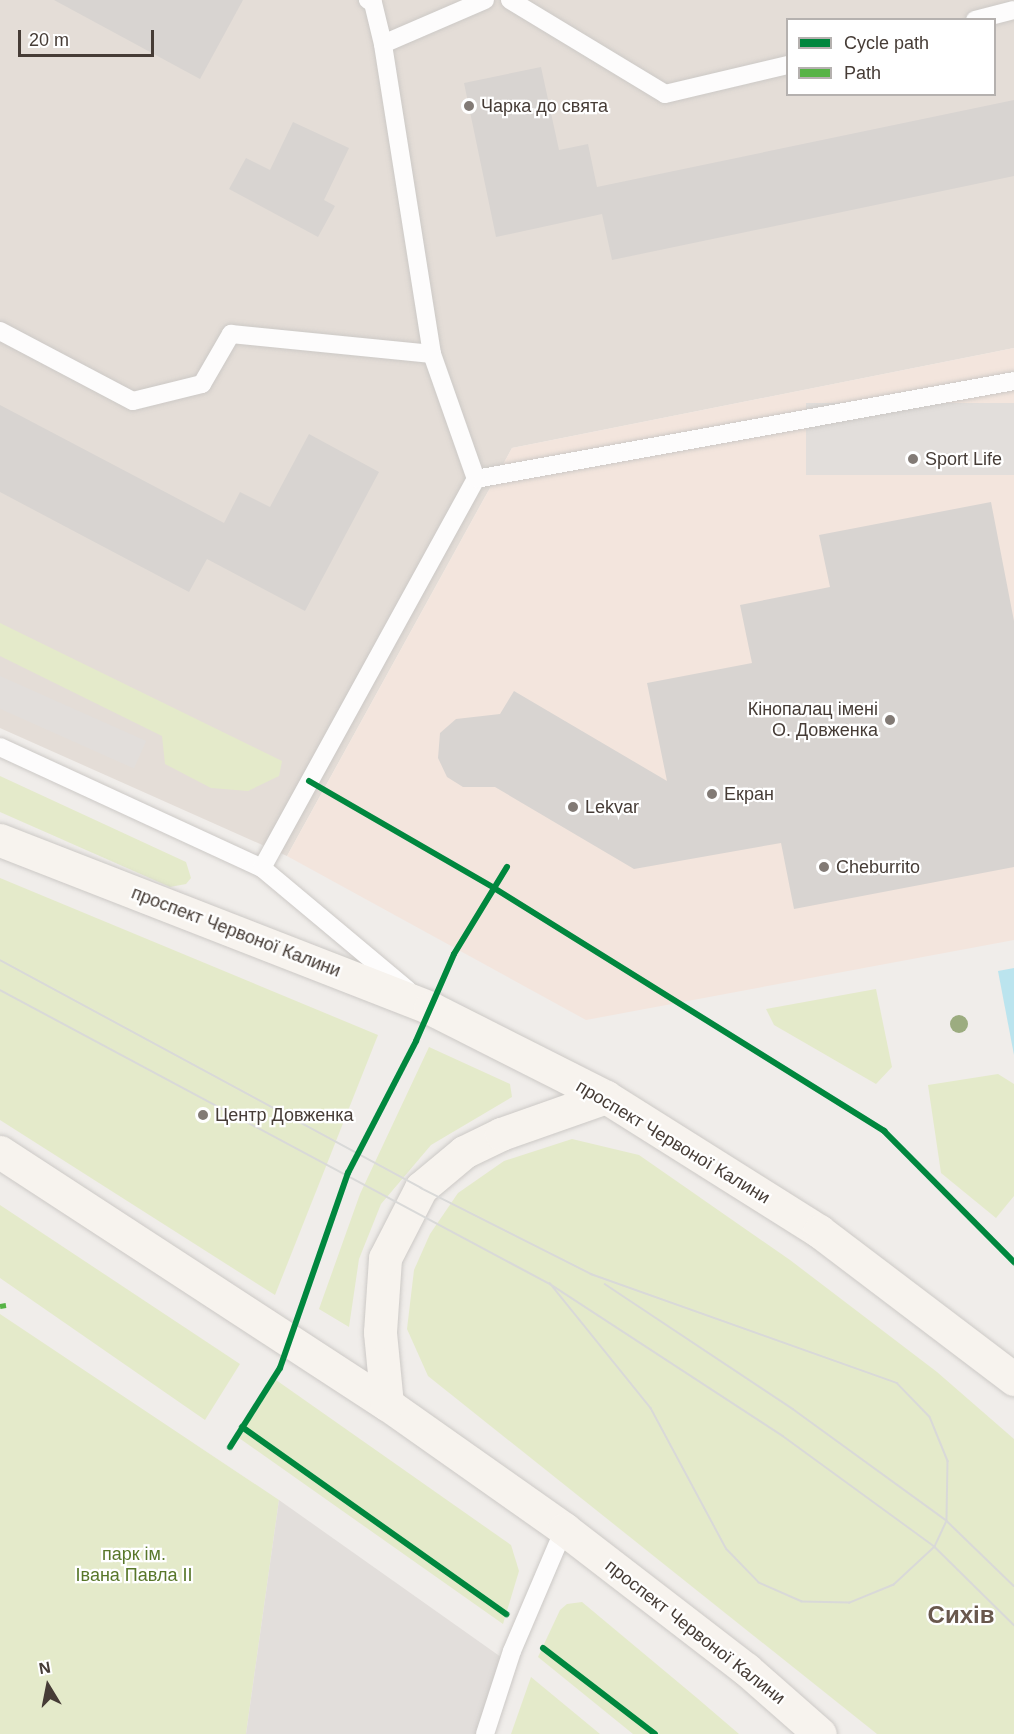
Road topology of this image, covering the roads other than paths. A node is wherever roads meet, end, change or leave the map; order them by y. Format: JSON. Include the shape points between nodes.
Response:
{"nodes":[{"id":1,"x":368,"y":0,"type":"edge"},
{"id":2,"x":485,"y":0,"type":"edge"},
{"id":3,"x":510,"y":0,"type":"edge"},
{"id":4,"x":1014,"y":10,"type":"edge"},
{"id":5,"x":983,"y":18,"type":"edge"},
{"id":6,"x":383,"y":44,"type":"junction"},
{"id":7,"x":786,"y":65,"type":"edge"},
{"id":8,"x":0,"y":331,"type":"edge"},
{"id":9,"x":432,"y":354,"type":"junction"},
{"id":10,"x":1014,"y":381,"type":"edge"},
{"id":11,"x":476,"y":479,"type":"junction"},
{"id":12,"x":0,"y":747,"type":"edge"},
{"id":13,"x":0,"y":840,"type":"edge"},
{"id":14,"x":262,"y":868,"type":"junction"},
{"id":15,"x":430,"y":1008,"type":"junction"},
{"id":16,"x":606,"y":1097,"type":"junction"},
{"id":17,"x":0,"y":1152,"type":"edge"},
{"id":18,"x":1014,"y":1379,"type":"edge"},
{"id":19,"x":387,"y":1404,"type":"junction"},
{"id":20,"x":564,"y":1529,"type":"junction"},
{"id":21,"x":485,"y":1734,"type":"edge"},
{"id":22,"x":820,"y":1734,"type":"edge"}],
"edges":[{"from":1,"to":6,"type":"lane","via":[[373,3]]},
{"from":2,"to":6,"type":"lane"},
{"from":3,"to":7,"type":"lane","via":[[665,94]]},
{"from":4,"to":5,"type":"lane"},
{"from":6,"to":9,"type":"lane"},
{"from":8,"to":9,"type":"lane","via":[[133,401],[202,384],[231,334]]},
{"from":9,"to":11,"type":"lane"},
{"from":10,"to":11,"type":"lane"},
{"from":11,"to":14,"type":"lane"},
{"from":12,"to":14,"type":"lane"},
{"from":13,"to":15,"type":"main road","name":"проспект Червоної Калини"},
{"from":14,"to":15,"type":"lane"},
{"from":15,"to":16,"type":"main road","name":"проспект Червоної Калини"},
{"from":16,"to":18,"type":"main road","name":"проспект Червоної Калини","via":[[819,1231]]},
{"from":16,"to":19,"type":"main road","via":[[473,1148],[421,1188],[385,1258],[380,1332]]},
{"from":17,"to":19,"type":"main road","name":"проспект Червоної Калини"},
{"from":19,"to":20,"type":"main road","name":"проспект Червоної Калини"},
{"from":20,"to":21,"type":"lane","via":[[512,1651]]},
{"from":20,"to":22,"type":"main road","name":"проспект Червоної Калини","via":[[746,1669]]}]}
